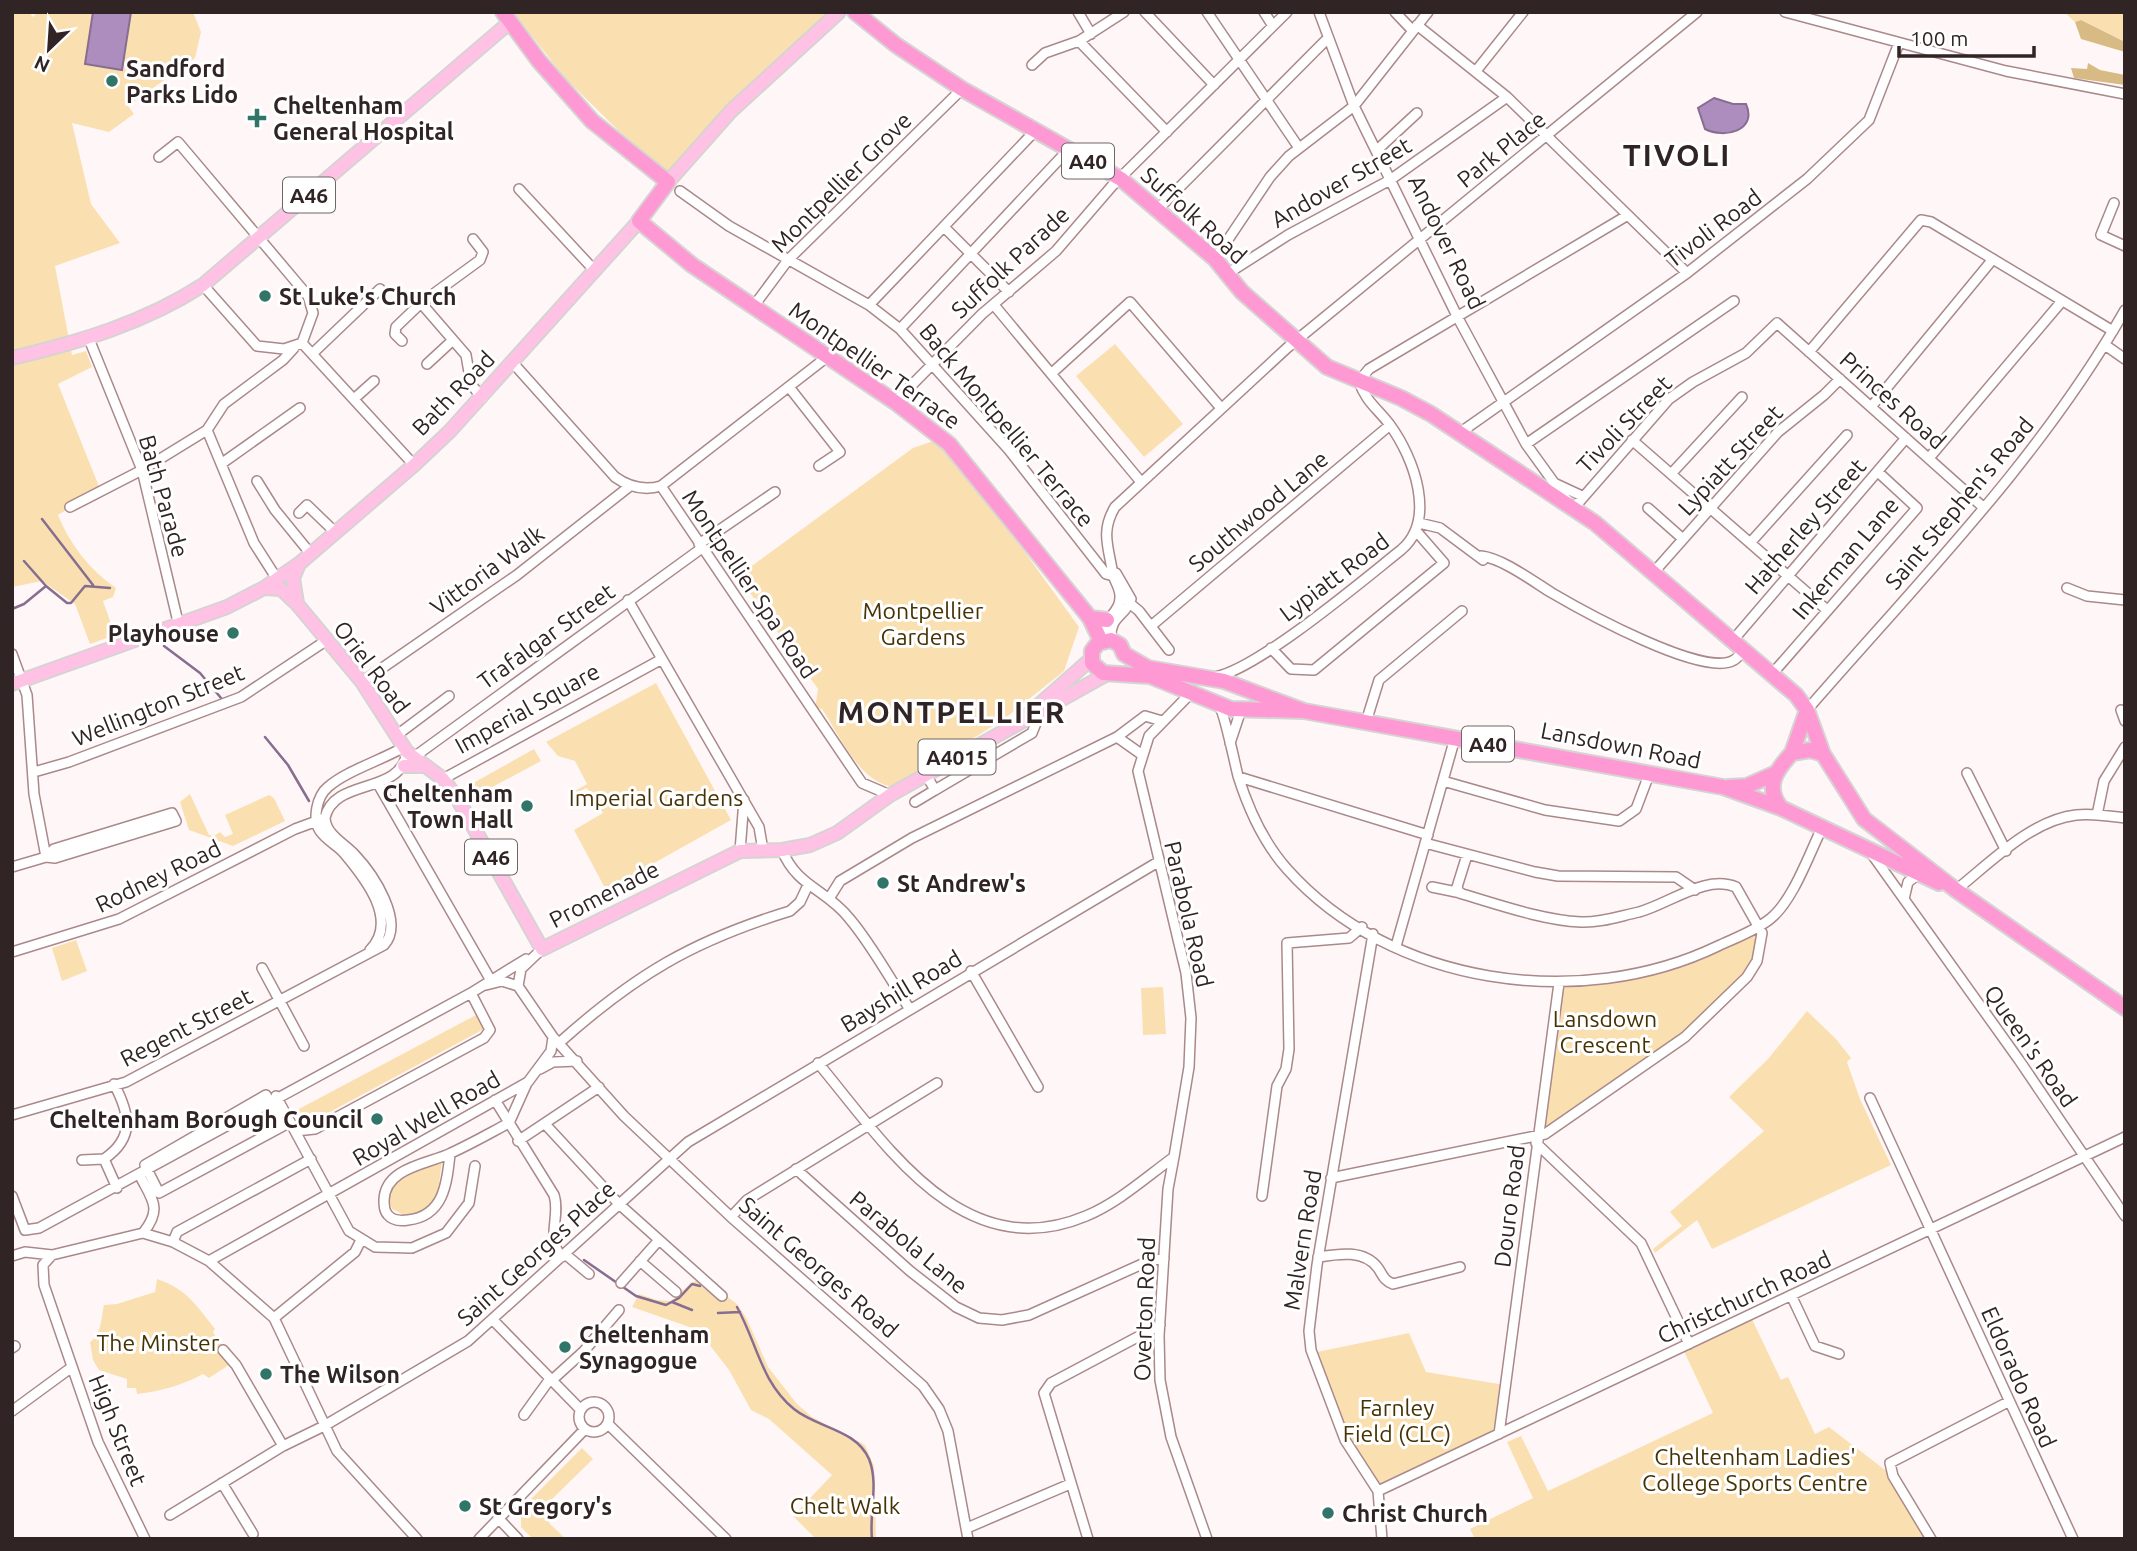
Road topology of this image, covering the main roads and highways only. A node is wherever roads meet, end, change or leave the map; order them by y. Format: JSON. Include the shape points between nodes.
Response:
{"nodes":[{"id":1,"x":839,"y":12,"type":"edge"},
{"id":2,"x":855,"y":12,"type":"edge"},
{"id":3,"x":507,"y":17,"type":"edge"},
{"id":4,"x":674,"y":187,"type":"junction"},
{"id":5,"x":639,"y":220,"type":"junction"},
{"id":6,"x":12,"y":358,"type":"edge"},
{"id":7,"x":1461,"y":432,"type":"joint"},
{"id":8,"x":300,"y":563,"type":"junction"},
{"id":9,"x":264,"y":588,"type":"junction"},
{"id":10,"x":297,"y":604,"type":"junction"},
{"id":11,"x":1085,"y":614,"type":"junction"},
{"id":12,"x":1107,"y":620,"type":"road end"},
{"id":13,"x":1100,"y":646,"type":"junction"},
{"id":14,"x":1124,"y":654,"type":"junction"},
{"id":15,"x":1111,"y":673,"type":"junction"},
{"id":16,"x":1207,"y":679,"type":"junction"},
{"id":17,"x":18,"y":682,"type":"edge"},
{"id":18,"x":1244,"y":688,"type":"junction"},
{"id":19,"x":1203,"y":699,"type":"junction"},
{"id":20,"x":1243,"y":708,"type":"junction"},
{"id":21,"x":1304,"y":710,"type":"junction"},
{"id":22,"x":1807,"y":710,"type":"junction"},
{"id":23,"x":1023,"y":719,"type":"junction"},
{"id":24,"x":1792,"y":753,"type":"junction"},
{"id":25,"x":1823,"y":754,"type":"junction"},
{"id":26,"x":412,"y":755,"type":"junction"},
{"id":27,"x":404,"y":766,"type":"road end"},
{"id":28,"x":1774,"y":775,"type":"junction"},
{"id":29,"x":443,"y":779,"type":"joint"},
{"id":30,"x":1723,"y":788,"type":"junction"},
{"id":31,"x":1781,"y":808,"type":"junction"},
{"id":32,"x":1864,"y":819,"type":"junction"},
{"id":33,"x":1849,"y":839,"type":"junction"},
{"id":34,"x":1956,"y":890,"type":"junction"},
{"id":35,"x":542,"y":949,"type":"joint"},
{"id":36,"x":2125,"y":1008,"type":"edge"}],
"edges":[{"from":1,"to":4,"type":"main road","name":"Bath Road","via":[[731,111]]},
{"from":2,"to":7,"type":"highway","name":"Suffolk Road","number":"A40","via":[[962,89],[1121,179],[1215,259],[1242,292],[1333,371],[1401,398]]},
{"from":3,"to":4,"type":"highway","via":[[592,121]]},
{"from":3,"to":6,"type":"main road","number":"A46","via":[[203,285],[163,308],[89,339]]},
{"from":4,"to":5,"type":"highway","name":"Bath Road"},
{"from":5,"to":8,"type":"main road","name":"Bath Road","via":[[482,398],[414,465]]},
{"from":5,"to":11,"type":"highway","name":"Montpellier Terrace","number":"A40","via":[[692,265],[895,402],[949,444]]},
{"from":7,"to":22,"type":"highway","name":"Andover Road","number":"A40","via":[[1599,526],[1773,673]]},
{"from":8,"to":9,"type":"main road","name":"Bath Road"},
{"from":8,"to":10,"type":"main road","via":[[293,578]]},
{"from":9,"to":10,"type":"main road","name":"Oriel Road","number":"A46","via":[[281,589]]},
{"from":9,"to":17,"type":"main road","name":"Bath Road","via":[[179,626]]},
{"from":10,"to":26,"type":"main road","name":"Oriel Road","number":"A46","via":[[362,682]]},
{"from":11,"to":12,"type":"highway"},
{"from":11,"to":13,"type":"highway","name":"Montpellier Terrace","number":"A40"},
{"from":13,"to":14,"type":"highway","number":"A40","via":[[1120,645]]},
{"from":13,"to":15,"type":"highway","number":"A40","via":[[1096,670]]},
{"from":13,"to":23,"type":"main road","number":"A4015"},
{"from":14,"to":15,"type":"highway","via":[[1123,665]]},
{"from":14,"to":16,"type":"highway","number":"A40","via":[[1147,668]]},
{"from":15,"to":19,"type":"highway","number":"A40","via":[[1150,676]]},
{"from":15,"to":23,"type":"main road","number":"A4015"},
{"from":16,"to":18,"type":"highway","number":"A40"},
{"from":16,"to":19,"type":"highway"},
{"from":18,"to":20,"type":"highway","via":[[1249,697]]},
{"from":18,"to":21,"type":"highway","name":"Lansdown Road","number":"A40"},
{"from":19,"to":20,"type":"highway","number":"A40"},
{"from":20,"to":21,"type":"highway","name":"Lansdown Road","number":"A40"},
{"from":21,"to":30,"type":"highway","name":"Lansdown Road","number":"A40"},
{"from":22,"to":24,"type":"highway"},
{"from":22,"to":25,"type":"highway","name":"Andover Road","number":"A40"},
{"from":23,"to":35,"type":"main road","name":"Promenade","number":"A4015","via":[[890,795],[837,833],[810,845],[740,851]]},
{"from":24,"to":25,"type":"highway","via":[[1810,750]]},
{"from":24,"to":28,"type":"highway"},
{"from":25,"to":32,"type":"highway","name":"Andover Road"},
{"from":26,"to":27,"type":"main road"},
{"from":26,"to":29,"type":"main road","name":"Oriel Road","number":"A46"},
{"from":28,"to":30,"type":"highway","name":"Lansdown Road","number":"A40","via":[[1747,786]]},
{"from":28,"to":31,"type":"highway","via":[[1772,790]]},
{"from":29,"to":35,"type":"main road","name":"Imperial Square","number":"A46"},
{"from":30,"to":31,"type":"highway","name":"Lansdown Road","number":"A40"},
{"from":31,"to":33,"type":"highway","name":"Lansdown Road"},
{"from":32,"to":33,"type":"highway"},
{"from":32,"to":34,"type":"highway"},
{"from":33,"to":34,"type":"highway"},
{"from":34,"to":36,"type":"highway"}]}
